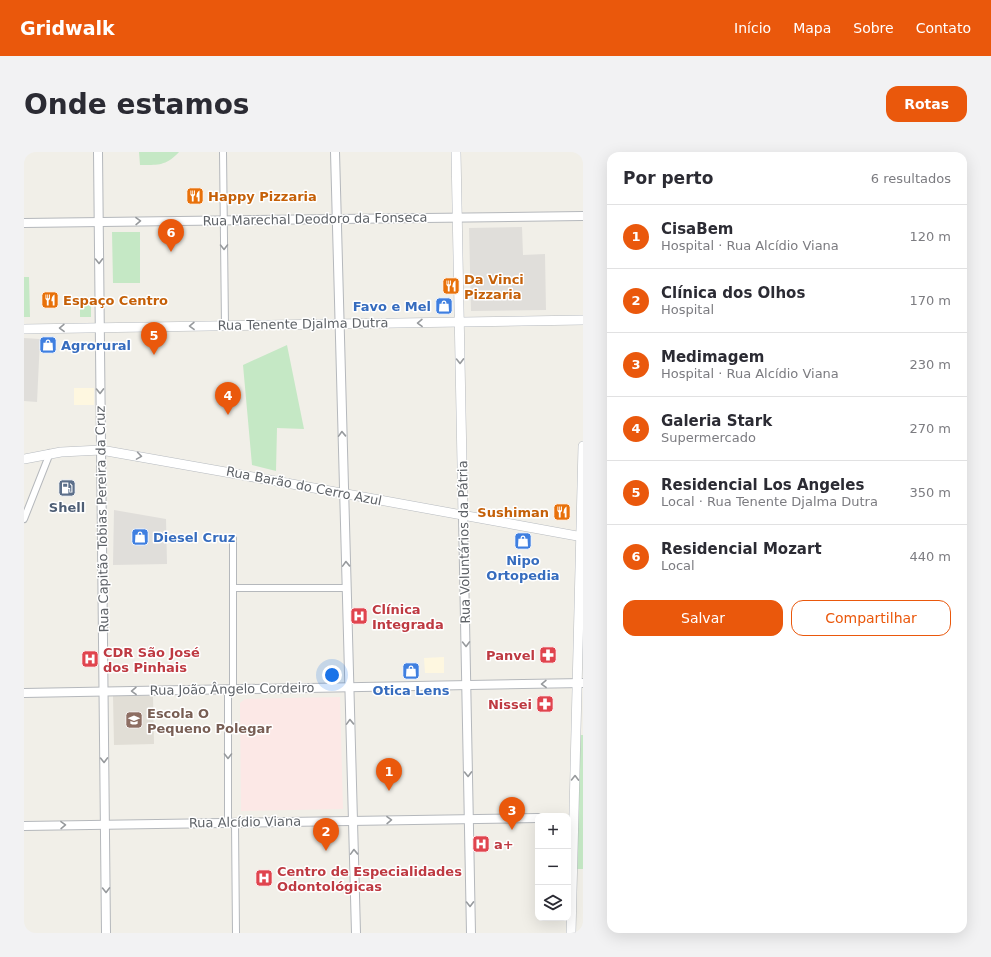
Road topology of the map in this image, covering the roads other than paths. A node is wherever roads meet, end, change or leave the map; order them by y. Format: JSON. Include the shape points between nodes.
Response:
{"nodes":[{"id":1,"x":98,"y":152,"type":"edge"},
{"id":2,"x":224,"y":152,"type":"edge"},
{"id":3,"x":334,"y":152,"type":"edge"},
{"id":4,"x":456,"y":152,"type":"edge"},
{"id":5,"x":583,"y":216,"type":"edge"},
{"id":6,"x":457,"y":217,"type":"junction"},
{"id":7,"x":336,"y":219,"type":"junction"},
{"id":8,"x":224,"y":220,"type":"junction"},
{"id":9,"x":99,"y":222,"type":"junction"},
{"id":10,"x":24,"y":223,"type":"edge"},
{"id":11,"x":583,"y":320,"type":"edge"},
{"id":12,"x":459,"y":322,"type":"junction"},
{"id":13,"x":339,"y":324,"type":"junction"},
{"id":14,"x":225,"y":326,"type":"junction"},
{"id":15,"x":100,"y":327,"type":"junction"},
{"id":16,"x":24,"y":328,"type":"edge"},
{"id":17,"x":583,"y":446,"type":"edge"},
{"id":18,"x":101,"y":450,"type":"junction"},
{"id":19,"x":50,"y":454,"type":"junction"},
{"id":20,"x":24,"y":459,"type":"edge"},
{"id":21,"x":344,"y":493,"type":"junction"},
{"id":22,"x":463,"y":516,"type":"junction"},
{"id":23,"x":24,"y":519,"type":"edge"},
{"id":24,"x":582,"y":537,"type":"edge"},
{"id":25,"x":233,"y":539,"type":"dead end"},
{"id":26,"x":233,"y":588,"type":"junction"},
{"id":27,"x":347,"y":588,"type":"junction"},
{"id":28,"x":580,"y":683,"type":"edge"},
{"id":29,"x":466,"y":685,"type":"junction"},
{"id":30,"x":349,"y":687,"type":"junction"},
{"id":31,"x":231,"y":689,"type":"junction"},
{"id":32,"x":104,"y":692,"type":"junction"},
{"id":33,"x":24,"y":693,"type":"edge"},
{"id":34,"x":571,"y":817,"type":"edge"},
{"id":35,"x":535,"y":818,"type":"edge"},
{"id":36,"x":469,"y":819,"type":"junction"},
{"id":37,"x":353,"y":821,"type":"junction"},
{"id":38,"x":232,"y":823,"type":"junction"},
{"id":39,"x":105,"y":825,"type":"junction"},
{"id":40,"x":24,"y":826,"type":"edge"},
{"id":41,"x":571,"y":849,"type":"edge"},
{"id":42,"x":106,"y":933,"type":"edge"},
{"id":43,"x":236,"y":933,"type":"edge"},
{"id":44,"x":356,"y":933,"type":"edge"},
{"id":45,"x":471,"y":933,"type":"edge"},
{"id":46,"x":571,"y":933,"type":"edge"}],
"edges":[{"from":1,"to":9,"type":"street","name":"Rua Capitão Tobias Pereira da Cruz"},
{"from":2,"to":8,"type":"street"},
{"from":3,"to":7,"type":"street"},
{"from":4,"to":6,"type":"main road","name":"Rua Voluntários da Pátria"},
{"from":5,"to":6,"type":"street","name":"Rua Marechal Deodoro da Fonseca"},
{"from":6,"to":7,"type":"street","name":"Rua Marechal Deodoro da Fonseca"},
{"from":6,"to":12,"type":"main road","name":"Rua Voluntários da Pátria"},
{"from":7,"to":8,"type":"street","name":"Rua Marechal Deodoro da Fonseca"},
{"from":7,"to":13,"type":"street"},
{"from":9,"to":8,"type":"street","name":"Rua Marechal Deodoro da Fonseca","one_way":true},
{"from":8,"to":14,"type":"street","one_way":true},
{"from":9,"to":10,"type":"street","name":"Rua Marechal Deodoro da Fonseca"},
{"from":9,"to":15,"type":"street","name":"Rua Capitão Tobias Pereira da Cruz","one_way":true},
{"from":11,"to":12,"type":"main road","name":"Rua Tenente Djalma Dutra"},
{"from":12,"to":13,"type":"main road","name":"Rua Tenente Djalma Dutra","one_way":true},
{"from":12,"to":22,"type":"main road","name":"Rua Voluntários da Pátria","one_way":true},
{"from":13,"to":14,"type":"main road","name":"Rua Tenente Djalma Dutra"},
{"from":21,"to":13,"type":"street","one_way":true},
{"from":14,"to":15,"type":"main road","name":"Rua Tenente Djalma Dutra","one_way":true},
{"from":15,"to":16,"type":"main road","name":"Rua Tenente Djalma Dutra","one_way":true},
{"from":15,"to":18,"type":"street","name":"Rua Capitão Tobias Pereira da Cruz","one_way":true},
{"from":17,"to":24,"type":"main road"},
{"from":18,"to":19,"type":"main road","name":"Rua Barão do Cerro Azul"},
{"from":18,"to":21,"type":"main road","name":"Rua Barão do Cerro Azul","one_way":true},
{"from":18,"to":32,"type":"street","name":"Rua Capitão Tobias Pereira da Cruz"},
{"from":19,"to":20,"type":"main road","name":"Rua Barão do Cerro Azul"},
{"from":19,"to":23,"type":"street"},
{"from":21,"to":22,"type":"main road","name":"Rua Barão do Cerro Azul"},
{"from":27,"to":21,"type":"street","one_way":true},
{"from":22,"to":24,"type":"main road","name":"Rua Barão do Cerro Azul"},
{"from":22,"to":29,"type":"street","name":"Rua Voluntários da Pátria","one_way":true},
{"from":24,"to":28,"type":"main road"},
{"from":25,"to":26,"type":"street"},
{"from":26,"to":27,"type":"street"},
{"from":26,"to":31,"type":"street"},
{"from":27,"to":30,"type":"street"},
{"from":28,"to":29,"type":"street","name":"Rua João Ângelo Cordeiro","one_way":true},
{"from":34,"to":28,"type":"main road","one_way":true},
{"from":29,"to":30,"type":"street","name":"Rua João Ângelo Cordeiro"},
{"from":29,"to":36,"type":"street","name":"Rua Voluntários da Pátria","one_way":true},
{"from":30,"to":31,"type":"street","name":"Rua João Ângelo Cordeiro"},
{"from":37,"to":30,"type":"street","one_way":true},
{"from":31,"to":32,"type":"street","name":"Rua João Ângelo Cordeiro","one_way":true},
{"from":31,"to":38,"type":"street","one_way":true},
{"from":32,"to":33,"type":"street","name":"Rua João Ângelo Cordeiro"},
{"from":32,"to":39,"type":"street","name":"Rua Capitão Tobias Pereira da Cruz","one_way":true},
{"from":35,"to":36,"type":"street","name":"Rua Alcídio Viana"},
{"from":37,"to":36,"type":"street","name":"Rua Alcídio Viana","one_way":true},
{"from":36,"to":45,"type":"street","name":"Rua Voluntários da Pátria","one_way":true},
{"from":37,"to":38,"type":"street","name":"Rua Alcídio Viana"},
{"from":44,"to":37,"type":"street","one_way":true},
{"from":38,"to":39,"type":"street","name":"Rua Alcídio Viana"},
{"from":38,"to":43,"type":"street"},
{"from":40,"to":39,"type":"street","name":"Rua Alcídio Viana","one_way":true},
{"from":39,"to":42,"type":"street","name":"Rua Capitão Tobias Pereira da Cruz","one_way":true},
{"from":41,"to":46,"type":"main road"}]}
